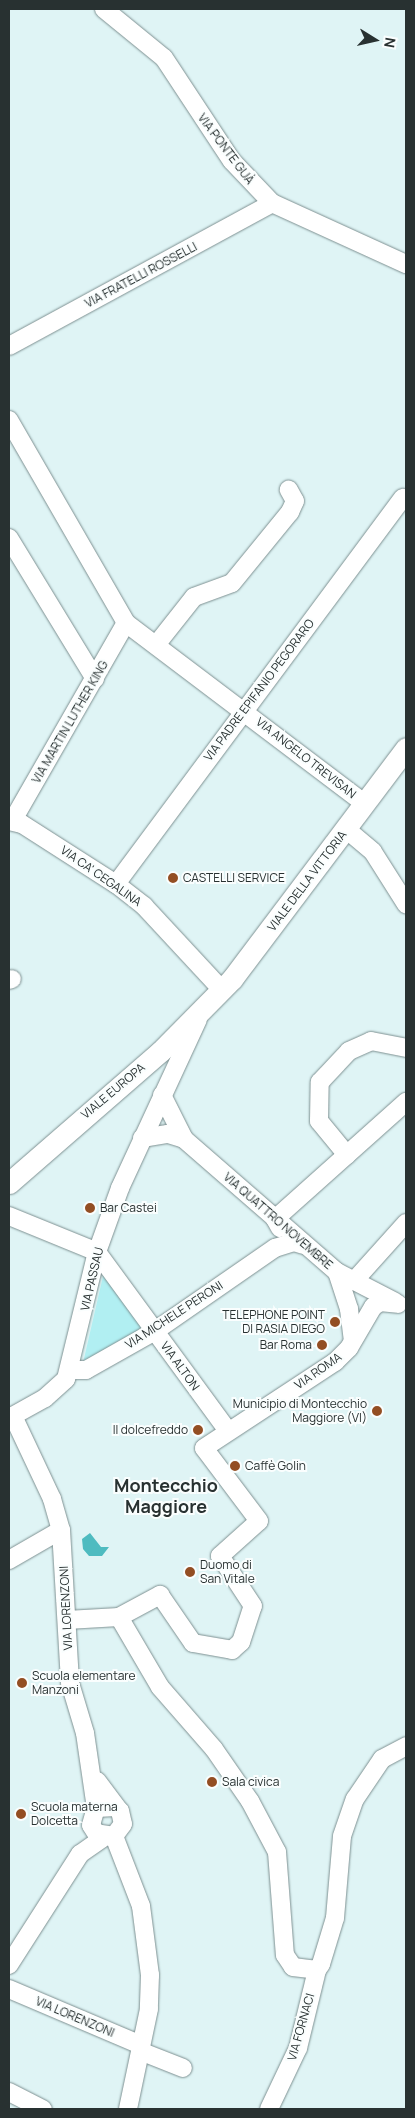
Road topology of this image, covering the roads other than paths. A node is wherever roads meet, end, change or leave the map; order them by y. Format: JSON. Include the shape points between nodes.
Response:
{"nodes":[{"id":1,"x":104,"y":9,"type":"edge"},
{"id":2,"x":272,"y":204,"type":"junction"},
{"id":3,"x":406,"y":264,"type":"edge"},
{"id":4,"x":9,"y":346,"type":"edge"},
{"id":5,"x":9,"y":420,"type":"edge"},
{"id":6,"x":289,"y":490,"type":"dead end"},
{"id":7,"x":403,"y":498,"type":"dead end"},
{"id":8,"x":9,"y":538,"type":"edge"},
{"id":9,"x":126,"y":623,"type":"junction"},
{"id":10,"x":156,"y":645,"type":"junction"},
{"id":11,"x":95,"y":679,"type":"junction"},
{"id":12,"x":244,"y":710,"type":"junction"},
{"id":13,"x":406,"y":748,"type":"edge"},
{"id":14,"x":365,"y":804,"type":"junction"},
{"id":15,"x":11,"y":821,"type":"edge"},
{"id":16,"x":346,"y":829,"type":"junction"},
{"id":17,"x":116,"y":884,"type":"junction"},
{"id":18,"x":406,"y":904,"type":"edge"},
{"id":19,"x":222,"y":990,"type":"junction"},
{"id":20,"x":203,"y":1010,"type":"junction"},
{"id":21,"x":406,"y":1048,"type":"edge"},
{"id":22,"x":162,"y":1096,"type":"junction"},
{"id":23,"x":406,"y":1102,"type":"edge"},
{"id":24,"x":142,"y":1138,"type":"junction"},
{"id":25,"x":184,"y":1139,"type":"junction"},
{"id":26,"x":347,"y":1155,"type":"junction"},
{"id":27,"x":13,"y":1177,"type":"edge"},
{"id":28,"x":9,"y":1216,"type":"edge"},
{"id":29,"x":275,"y":1219,"type":"junction"},
{"id":30,"x":406,"y":1223,"type":"edge"},
{"id":31,"x":303,"y":1245,"type":"junction"},
{"id":32,"x":274,"y":1248,"type":"junction"},
{"id":33,"x":97,"y":1252,"type":"junction"},
{"id":34,"x":337,"y":1272,"type":"junction"},
{"id":35,"x":354,"y":1282,"type":"junction"},
{"id":36,"x":402,"y":1306,"type":"edge"},
{"id":37,"x":155,"y":1331,"type":"junction"},
{"id":38,"x":353,"y":1340,"type":"junction"},
{"id":39,"x":69,"y":1370,"type":"junction"},
{"id":40,"x":11,"y":1417,"type":"edge"},
{"id":41,"x":228,"y":1431,"type":"junction"},
{"id":42,"x":61,"y":1530,"type":"junction"},
{"id":43,"x":9,"y":1560,"type":"edge"},
{"id":44,"x":119,"y":1617,"type":"junction"},
{"id":45,"x":66,"y":1620,"type":"junction"},
{"id":46,"x":406,"y":1746,"type":"edge"},
{"id":47,"x":93,"y":1774,"type":"junction"},
{"id":48,"x":116,"y":1807,"type":"junction"},
{"id":49,"x":96,"y":1808,"type":"junction"},
{"id":50,"x":109,"y":1836,"type":"junction"},
{"id":51,"x":9,"y":1965,"type":"edge"},
{"id":52,"x":317,"y":1970,"type":"junction"},
{"id":53,"x":9,"y":1989,"type":"edge"},
{"id":54,"x":140,"y":2048,"type":"junction"},
{"id":55,"x":183,"y":2068,"type":"dead end"},
{"id":56,"x":9,"y":2092,"type":"edge"},
{"id":57,"x":43,"y":2109,"type":"edge"},
{"id":58,"x":128,"y":2109,"type":"edge"},
{"id":59,"x":269,"y":2109,"type":"edge"}],
"edges":[{"from":1,"to":2,"type":"street","name":"VIA PONTE GUÀ","via":[[164,58],[232,161]]},
{"from":2,"to":3,"type":"street","name":"VIA PONTE GUÀ"},
{"from":2,"to":4,"type":"street","name":"VIA FRATELLI ROSSELLI"},
{"from":5,"to":9,"type":"street"},
{"from":6,"to":10,"type":"street","via":[[295,501],[290,512],[232,583],[194,597]]},
{"from":7,"to":12,"type":"street","name":"VIA PADRE EPIFANIO PEGORARO"},
{"from":8,"to":11,"type":"street"},
{"from":9,"to":10,"type":"street","name":"VIA ANGELO TREVISAN"},
{"from":9,"to":11,"type":"street","name":"VIA MARTIN LUTHER KING"},
{"from":10,"to":12,"type":"street","name":"VIA ANGELO TREVISAN"},
{"from":11,"to":15,"type":"street","name":"VIA MARTIN LUTHER KING"},
{"from":12,"to":14,"type":"street","name":"VIA ANGELO TREVISAN"},
{"from":12,"to":17,"type":"street","name":"VIA PADRE EPIFANIO PEGORARO"},
{"from":13,"to":14,"type":"main road","name":"VIALE DELLA VITTORIA"},
{"from":14,"to":16,"type":"main road","name":"VIALE DELLA VITTORIA"},
{"from":15,"to":17,"type":"street","name":"VIA CA' CEGALINA"},
{"from":16,"to":18,"type":"street","via":[[373,852]]},
{"from":16,"to":19,"type":"main road","name":"VIALE DELLA VITTORIA"},
{"from":17,"to":19,"type":"street","name":"VIA CA' CEGALINA","via":[[150,912]]},
{"from":19,"to":20,"type":"main road","name":"VIALE DELLA VITTORIA"},
{"from":20,"to":22,"type":"street","name":"VIA PASSAU"},
{"from":20,"to":27,"type":"main road","name":"VIALE EUROPA"},
{"from":21,"to":26,"type":"street","via":[[371,1041],[349,1051],[320,1082],[319,1121]]},
{"from":22,"to":24,"type":"street","name":"VIA PASSAU"},
{"from":22,"to":25,"type":"street","name":"VIA QUATTRO NOVEMBRE"},
{"from":23,"to":26,"type":"street"},
{"from":24,"to":25,"type":"street","via":[[168,1134]]},
{"from":24,"to":33,"type":"street","name":"VIA PASSAU"},
{"from":25,"to":29,"type":"street","name":"VIA QUATTRO NOVEMBRE"},
{"from":26,"to":29,"type":"street"},
{"from":28,"to":33,"type":"street","via":[[74,1246]]},
{"from":29,"to":31,"type":"street","name":"VIA QUATTRO NOVEMBRE"},
{"from":29,"to":32,"type":"street","via":[[280,1228]]},
{"from":30,"to":35,"type":"street"},
{"from":31,"to":32,"type":"street","name":"VIA MICHELE PERONI","via":[[294,1242]]},
{"from":31,"to":34,"type":"street","name":"VIA QUATTRO NOVEMBRE"},
{"from":32,"to":37,"type":"street","name":"VIA MICHELE PERONI"},
{"from":33,"to":37,"type":"street","name":"VIA ALTON"},
{"from":33,"to":39,"type":"street","name":"VIA PASSAU"},
{"from":34,"to":35,"type":"street","name":"VIA QUATTRO NOVEMBRE"},
{"from":34,"to":38,"type":"street","via":[[349,1308]]},
{"from":35,"to":36,"type":"street","name":"VIA QUATTRO NOVEMBRE"},
{"from":36,"to":38,"type":"street","name":"VIA ROMA","via":[[380,1302],[373,1307]]},
{"from":37,"to":39,"type":"street","name":"VIA MICHELE PERONI","via":[[86,1370]]},
{"from":37,"to":41,"type":"street","name":"VIA ALTON"},
{"from":38,"to":41,"type":"street","name":"VIA ROMA","via":[[335,1362]]},
{"from":39,"to":40,"type":"street","name":"VIA PASSAU","via":[[45,1398]]},
{"from":40,"to":42,"type":"street","name":"VIA PASSAU","via":[[52,1499]]},
{"from":41,"to":44,"type":"street","name":"VIA ROMA","via":[[204,1448],[260,1521],[220,1556],[253,1606],[246,1635],[232,1650],[193,1643],[157,1594]]},
{"from":42,"to":43,"type":"street"},
{"from":42,"to":45,"type":"street","name":"VIA LORENZONI"},
{"from":44,"to":45,"type":"street"},
{"from":44,"to":52,"type":"street","via":[[160,1687],[250,1801],[277,1852],[285,1955],[293,1967]]},
{"from":45,"to":47,"type":"street","name":"VIA LORENZONI","via":[[70,1682]]},
{"from":46,"to":52,"type":"street","name":"VIA FORNACI","via":[[382,1759],[355,1799],[339,1851],[335,1918]]},
{"from":47,"to":48,"type":"street","name":"VIA LORENZONI"},
{"from":47,"to":49,"type":"street","name":"VIA LORENZONI"},
{"from":48,"to":49,"type":"street"},
{"from":48,"to":50,"type":"street","via":[[123,1824]]},
{"from":49,"to":50,"type":"street","via":[[91,1825]]},
{"from":50,"to":51,"type":"street","via":[[90,1842],[80,1854]]},
{"from":50,"to":54,"type":"street","via":[[141,1906],[148,1938],[149,2009]]},
{"from":52,"to":59,"type":"street","name":"VIA FORNACI","via":[[298,2048]]},
{"from":53,"to":54,"type":"street","name":"VIA LORENZONI"},
{"from":54,"to":55,"type":"street","name":"VIA LORENZONI"},
{"from":54,"to":58,"type":"street"},
{"from":56,"to":57,"type":"street"}]}
